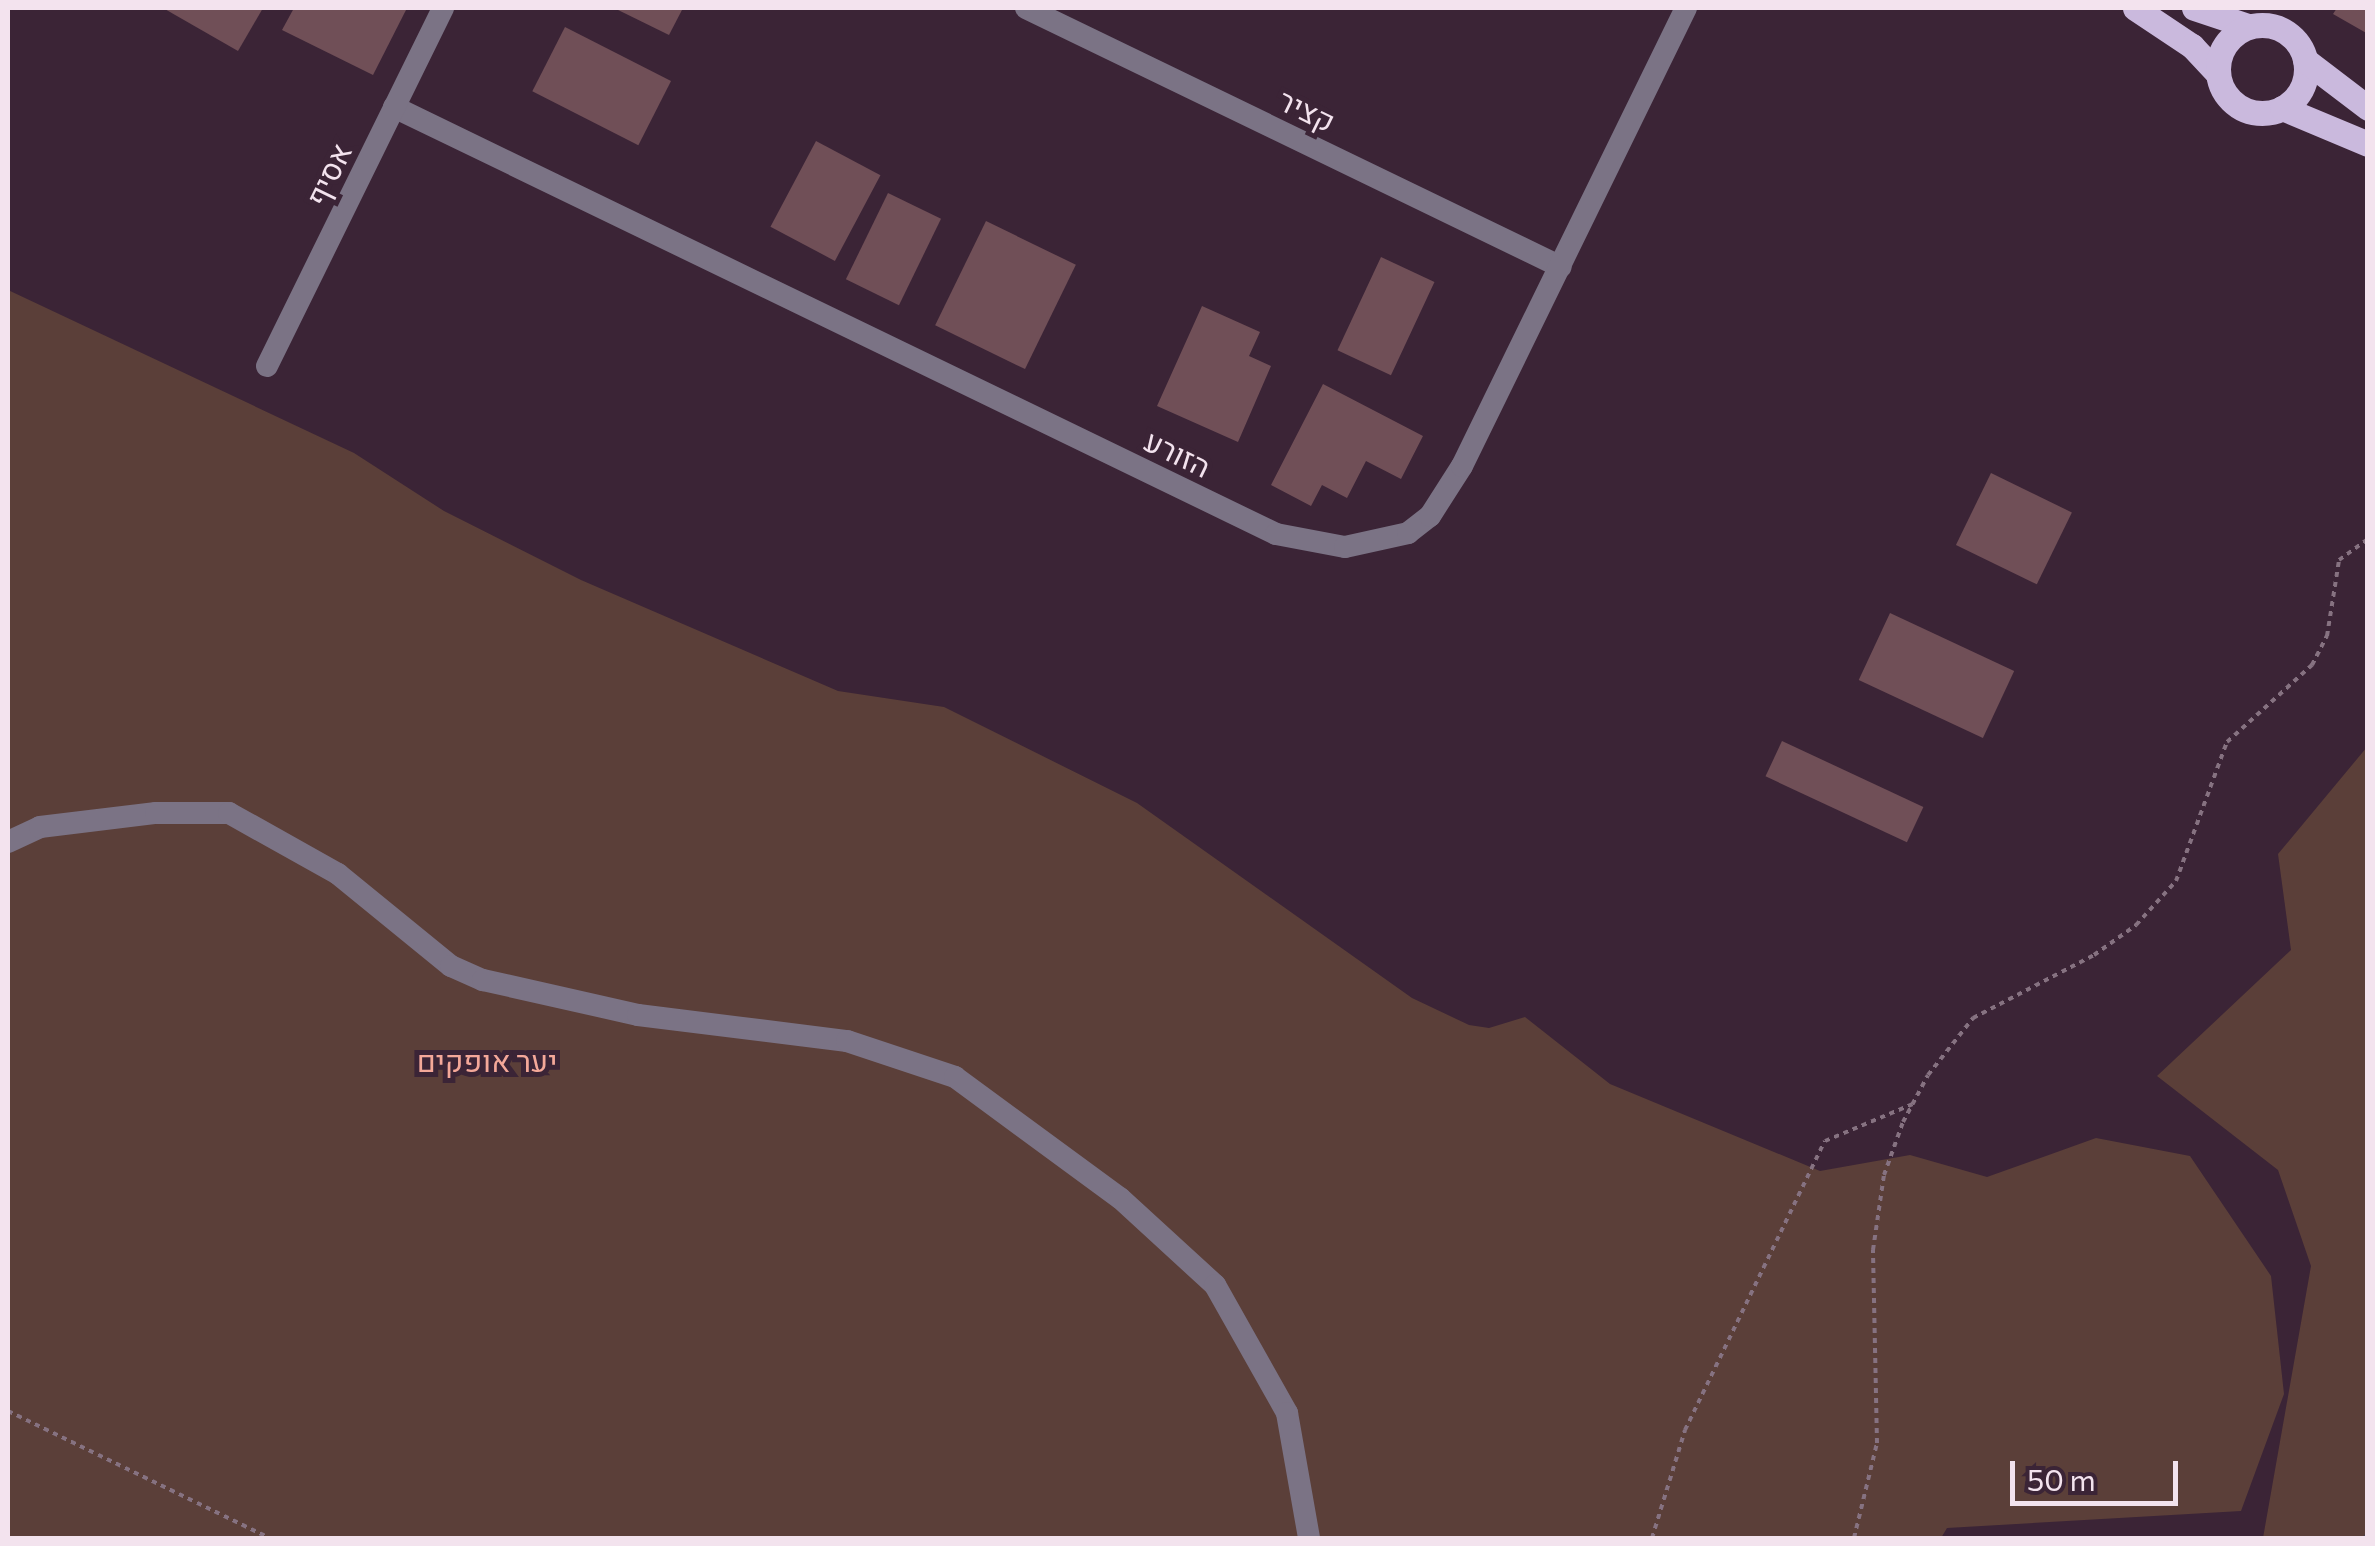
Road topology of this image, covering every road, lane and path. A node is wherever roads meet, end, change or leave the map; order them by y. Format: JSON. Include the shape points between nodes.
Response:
{"nodes":[{"id":1,"x":443,"y":8,"type":"edge"},
{"id":2,"x":1026,"y":8,"type":"edge"},
{"id":3,"x":1686,"y":8,"type":"edge"},
{"id":4,"x":2135,"y":8,"type":"edge"},
{"id":5,"x":2194,"y":8,"type":"edge"},
{"id":6,"x":2248,"y":26,"type":"junction"},
{"id":7,"x":2305,"y":60,"type":"junction"},
{"id":8,"x":2217,"y":73,"type":"junction"},
{"id":9,"x":394,"y":107,"type":"junction"},
{"id":10,"x":2282,"y":108,"type":"junction"},
{"id":11,"x":2368,"y":108,"type":"edge"},
{"id":12,"x":2368,"y":144,"type":"edge"},
{"id":13,"x":1560,"y":267,"type":"junction"},
{"id":14,"x":267,"y":366,"type":"dead end"},
{"id":15,"x":2368,"y":539,"type":"edge"},
{"id":16,"x":8,"y":842,"type":"edge"},
{"id":17,"x":1913,"y":1104,"type":"junction"},
{"id":18,"x":8,"y":1411,"type":"edge"},
{"id":19,"x":270,"y":1538,"type":"edge"},
{"id":20,"x":1310,"y":1538,"type":"edge"},
{"id":21,"x":1652,"y":1538,"type":"edge"},
{"id":22,"x":1854,"y":1538,"type":"edge"}],
"edges":[{"from":1,"to":9,"type":"street","name":"אסיף"},
{"from":2,"to":13,"type":"street","name":"קציר"},
{"from":3,"to":13,"type":"street","name":"הזורע"},
{"from":4,"to":8,"type":"main road","via":[[2192,46]]},
{"from":5,"to":6,"type":"main road"},
{"from":6,"to":7,"type":"main road","via":[[2263,24],[2291,35]]},
{"from":6,"to":8,"type":"main road","via":[[2224,44]]},
{"from":7,"to":10,"type":"main road","via":[[2302,88]]},
{"from":7,"to":11,"type":"main road"},
{"from":8,"to":10,"type":"main road","via":[[2241,108]]},
{"from":9,"to":13,"type":"street","name":"הזורע","via":[[1276,534],[1314,544],[1380,542],[1430,516],[1462,466]]},
{"from":9,"to":14,"type":"street","name":"אסיף"},
{"from":10,"to":12,"type":"main road"},
{"from":15,"to":17,"type":"path","via":[[2339,560],[2327,636],[2312,665],[2227,742],[2176,881],[2136,926],[2094,955],[1973,1018]]},
{"from":16,"to":20,"type":"street","via":[[40,827],[156,813],[229,813],[338,874],[451,966],[484,980],[638,1015],[847,1041],[955,1077],[1120,1198],[1216,1285],[1287,1414]]},
{"from":17,"to":21,"type":"path","via":[[1824,1141],[1685,1430]]},
{"from":17,"to":22,"type":"path","via":[[1884,1175],[1873,1250],[1877,1442]]},
{"from":18,"to":19,"type":"path"}]}
